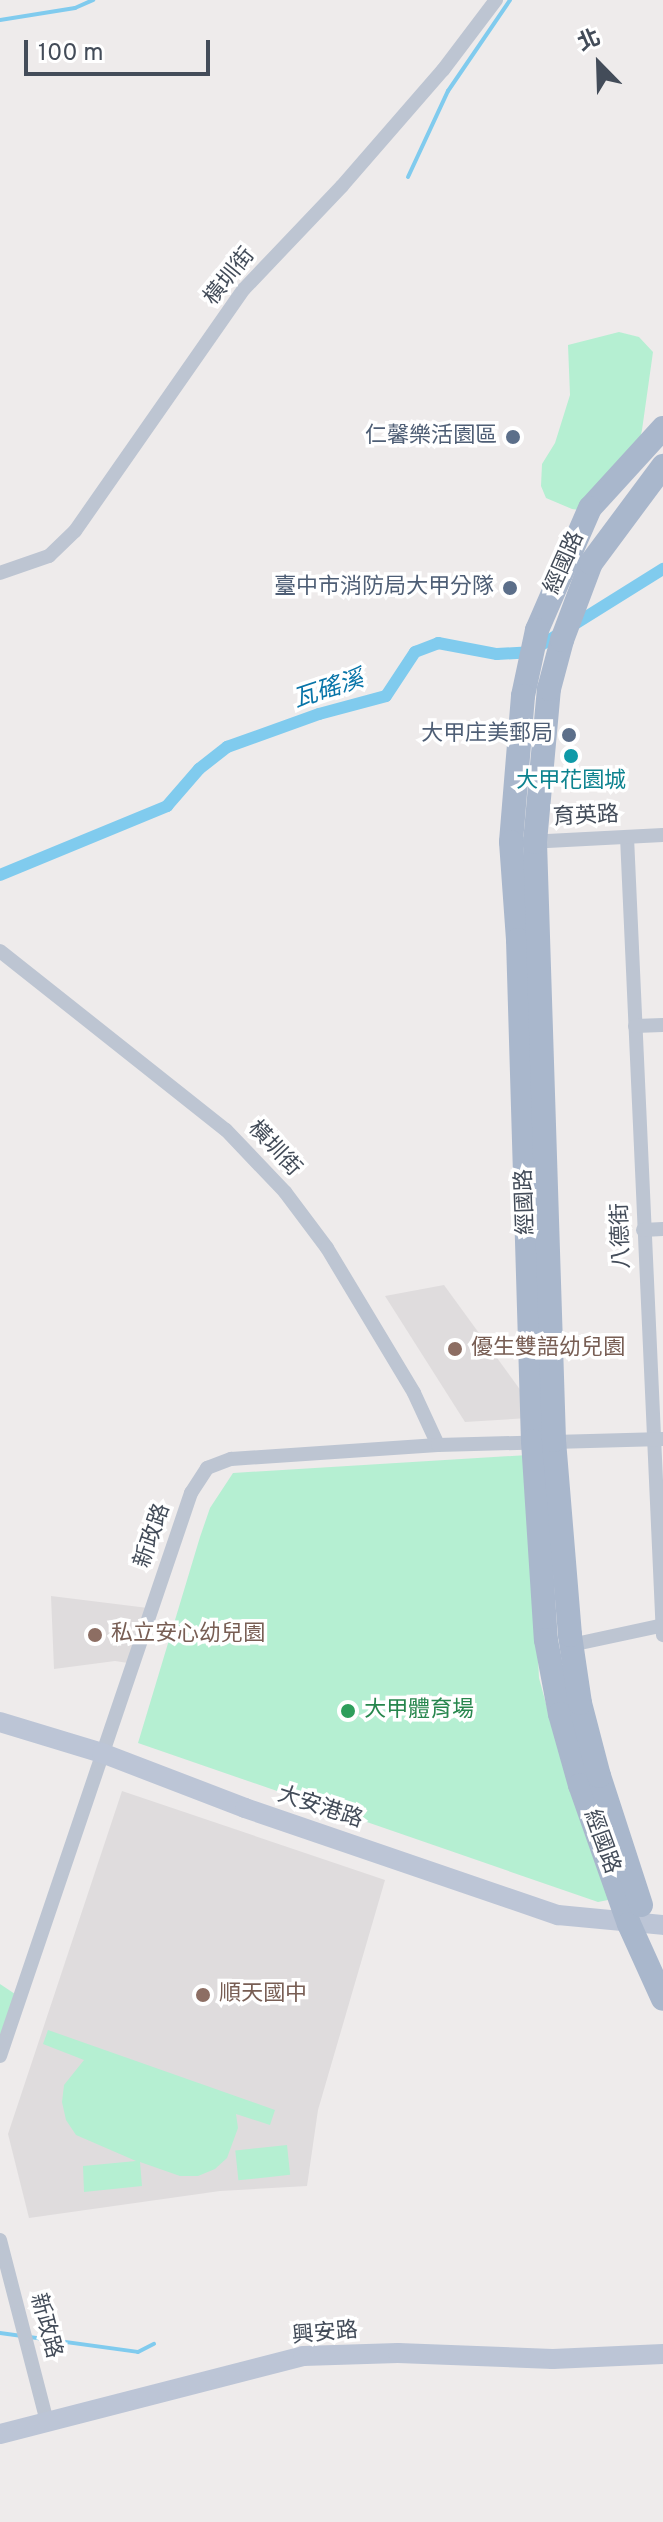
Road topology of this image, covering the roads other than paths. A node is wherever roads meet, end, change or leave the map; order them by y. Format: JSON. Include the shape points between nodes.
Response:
{"nodes":[{"id":1,"x":496,"y":0,"type":"edge"},
{"id":2,"x":663,"y":428,"type":"edge"},
{"id":3,"x":663,"y":466,"type":"edge"},
{"id":4,"x":0,"y":573,"type":"edge"},
{"id":5,"x":663,"y":835,"type":"edge"},
{"id":6,"x":627,"y":837,"type":"junction"},
{"id":7,"x":523,"y":842,"type":"junction"},
{"id":8,"x":0,"y":951,"type":"edge"},
{"id":9,"x":663,"y":1025,"type":"edge"},
{"id":10,"x":635,"y":1026,"type":"junction"},
{"id":11,"x":663,"y":1229,"type":"edge"},
{"id":12,"x":643,"y":1230,"type":"junction"},
{"id":13,"x":658,"y":1439,"type":"edge"},
{"id":14,"x":543,"y":1440,"type":"junction"},
{"id":15,"x":438,"y":1445,"type":"junction"},
{"id":16,"x":661,"y":1632,"type":"edge"},
{"id":17,"x":571,"y":1645,"type":"junction"},
{"id":18,"x":0,"y":1722,"type":"edge"},
{"id":19,"x":102,"y":1753,"type":"junction"},
{"id":20,"x":647,"y":1925,"type":"edge"},
{"id":21,"x":663,"y":1958,"type":"edge"},
{"id":22,"x":663,"y":1999,"type":"edge"},
{"id":23,"x":0,"y":2056,"type":"edge"},
{"id":24,"x":0,"y":2240,"type":"edge"},
{"id":25,"x":663,"y":2354,"type":"edge"},
{"id":26,"x":47,"y":2422,"type":"junction"},
{"id":27,"x":0,"y":2434,"type":"edge"}],
"edges":[{"from":1,"to":4,"type":"street","name":"橫圳街","via":[[362,163],[244,289],[75,531],[49,556]]},
{"from":2,"to":7,"type":"main road","name":"經國路","via":[[590,508],[537,630],[529,661]]},
{"from":3,"to":7,"type":"main road","name":"經國路","via":[[591,563],[572,613],[549,689]]},
{"from":5,"to":6,"type":"street","name":"育英路"},
{"from":6,"to":7,"type":"street","name":"育英路"},
{"from":6,"to":10,"type":"street","name":"八德街"},
{"from":7,"to":14,"type":"main road","name":"經國路","via":[[518,955]]},
{"from":8,"to":15,"type":"street","name":"橫圳街","via":[[226,1130],[285,1192],[327,1248],[414,1393]]},
{"from":9,"to":10,"type":"street"},
{"from":10,"to":12,"type":"street","name":"八德街"},
{"from":11,"to":12,"type":"street"},
{"from":12,"to":13,"type":"street","name":"八德街"},
{"from":13,"to":14,"type":"street","name":"新政路"},
{"from":13,"to":16,"type":"street","name":"八德街"},
{"from":14,"to":15,"type":"street","name":"新政路"},
{"from":14,"to":17,"type":"main road","name":"經國路"},
{"from":14,"to":20,"type":"main road","name":"經國路","via":[[546,1640],[554,1684],[580,1785]]},
{"from":15,"to":19,"type":"street","name":"新政路","via":[[231,1459],[207,1468],[191,1493]]},
{"from":16,"to":17,"type":"street"},
{"from":17,"to":20,"type":"main road","name":"經國路","via":[[599,1776]]},
{"from":18,"to":19,"type":"street","name":"大安港路"},
{"from":19,"to":20,"type":"street","name":"大安港路","via":[[558,1915]]},
{"from":19,"to":23,"type":"street","name":"新政路"},
{"from":20,"to":21,"type":"main road","name":"經國路"},
{"from":20,"to":22,"type":"main road","name":"經國路"},
{"from":24,"to":26,"type":"street","name":"新政路"},
{"from":25,"to":26,"type":"street","name":"興安路","via":[[553,2359],[398,2353],[303,2356]]},
{"from":26,"to":27,"type":"street","name":"興安路"}]}
